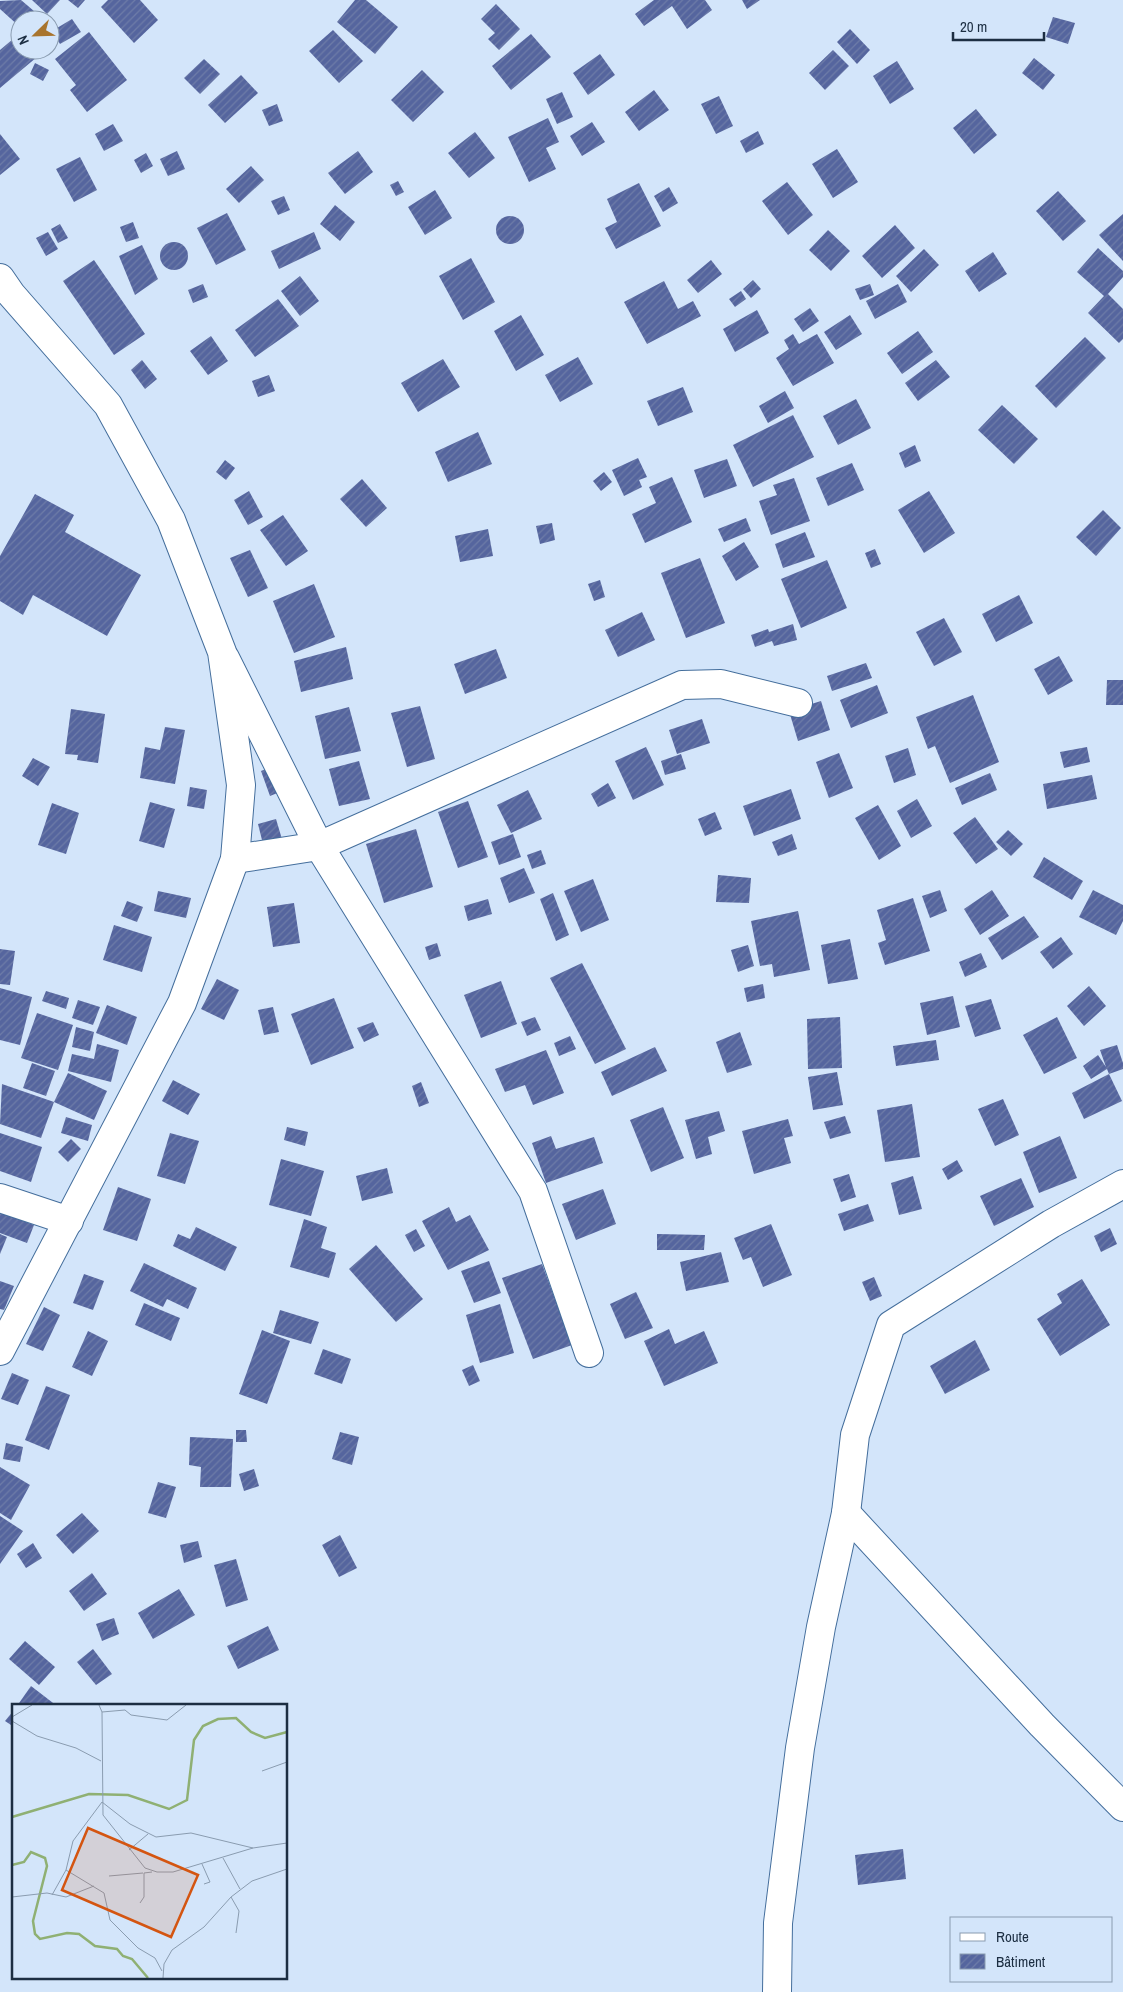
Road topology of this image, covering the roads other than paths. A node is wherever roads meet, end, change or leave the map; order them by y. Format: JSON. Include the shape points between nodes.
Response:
{"nodes":[{"id":1,"x":0,"y":278,"type":"edge"},
{"id":2,"x":222,"y":652,"type":"junction"},
{"id":3,"x":798,"y":703,"type":"dead end"},
{"id":4,"x":319,"y":846,"type":"junction"},
{"id":5,"x":235,"y":860,"type":"junction"},
{"id":6,"x":1123,"y":1184,"type":"edge"},
{"id":7,"x":0,"y":1198,"type":"edge"},
{"id":8,"x":68,"y":1221,"type":"junction"},
{"id":9,"x":0,"y":1351,"type":"edge"},
{"id":10,"x":589,"y":1353,"type":"dead end"},
{"id":11,"x":846,"y":1513,"type":"junction"},
{"id":12,"x":1123,"y":1807,"type":"edge"},
{"id":13,"x":777,"y":1992,"type":"edge"}],
"edges":[{"from":1,"to":2,"type":"street","via":[[108,405],[171,520]]},
{"from":2,"to":4,"type":"street"},
{"from":2,"to":5,"type":"street","via":[[241,785]]},
{"from":3,"to":4,"type":"street","via":[[721,684],[682,685]]},
{"from":4,"to":5,"type":"street"},
{"from":4,"to":10,"type":"street","via":[[533,1191]]},
{"from":5,"to":8,"type":"street","via":[[182,1003]]},
{"from":6,"to":11,"type":"street","via":[[1052,1224],[892,1325],[855,1436]]},
{"from":7,"to":8,"type":"street"},
{"from":8,"to":9,"type":"street"},
{"from":11,"to":12,"type":"street"},
{"from":11,"to":13,"type":"street","via":[[821,1627],[800,1748],[778,1923]]}]}
